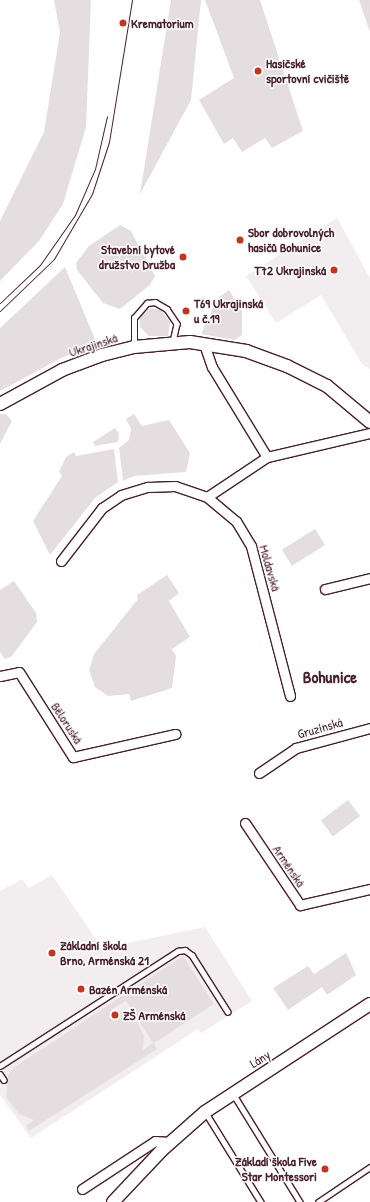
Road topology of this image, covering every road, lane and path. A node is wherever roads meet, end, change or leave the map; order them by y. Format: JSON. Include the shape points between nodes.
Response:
{"nodes":[{"id":1,"x":171,"y":344,"type":"junction"},
{"id":2,"x":204,"y":344,"type":"junction"},
{"id":3,"x":134,"y":347,"type":"junction"},
{"id":4,"x":0,"y":404,"type":"edge"},
{"id":5,"x":370,"y":422,"type":"edge"},
{"id":6,"x":370,"y":433,"type":"edge"},
{"id":7,"x":267,"y":457,"type":"junction"},
{"id":8,"x":207,"y":497,"type":"junction"},
{"id":9,"x":61,"y":561,"type":"dead end"},
{"id":10,"x":370,"y":578,"type":"edge"},
{"id":11,"x":325,"y":589,"type":"dead end"},
{"id":12,"x":0,"y":676,"type":"edge"},
{"id":13,"x":290,"y":696,"type":"dead end"},
{"id":14,"x":370,"y":728,"type":"edge"},
{"id":15,"x":175,"y":734,"type":"dead end"},
{"id":16,"x":259,"y":773,"type":"dead end"},
{"id":17,"x":245,"y":822,"type":"dead end"},
{"id":18,"x":370,"y":889,"type":"edge"},
{"id":19,"x":370,"y":1004,"type":"edge"},
{"id":20,"x":228,"y":1012,"type":"dead end"},
{"id":21,"x":0,"y":1066,"type":"edge"},
{"id":22,"x":0,"y":1074,"type":"edge"},
{"id":23,"x":4,"y":1080,"type":"dead end"},
{"id":24,"x":233,"y":1093,"type":"junction"},
{"id":25,"x":205,"y":1112,"type":"junction"},
{"id":26,"x":170,"y":1142,"type":"junction"},
{"id":27,"x":370,"y":1167,"type":"edge"},
{"id":28,"x":82,"y":1189,"type":"dead end"},
{"id":29,"x":113,"y":1202,"type":"edge"},
{"id":30,"x":261,"y":1202,"type":"edge"},
{"id":31,"x":300,"y":1202,"type":"edge"},
{"id":32,"x":318,"y":1202,"type":"edge"}],
"edges":[{"from":1,"to":2,"type":"street","name":"Ukrajinská"},
{"from":1,"to":3,"type":"street","name":"Ukrajinská"},
{"from":1,"to":3,"type":"lane","via":[[177,324],[168,309],[155,302],[146,303],[134,318]]},
{"from":2,"to":5,"type":"street","name":"Ukrajinská","via":[[246,352],[287,366],[327,386]]},
{"from":2,"to":7,"type":"street","via":[[212,368]]},
{"from":3,"to":4,"type":"street","name":"Ukrajinská","via":[[83,361]]},
{"from":6,"to":7,"type":"street"},
{"from":7,"to":8,"type":"street"},
{"from":8,"to":9,"type":"street","name":"Moldavská","via":[[175,486],[148,487],[121,495],[102,508]]},
{"from":8,"to":13,"type":"street","name":"Moldavská","via":[[236,521],[251,546]]},
{"from":10,"to":11,"type":"street"},
{"from":12,"to":15,"type":"street","name":"Běloruská","via":[[19,672],[73,757]]},
{"from":14,"to":16,"type":"street","name":"Gruzínská","via":[[296,748]]},
{"from":17,"to":18,"type":"street","name":"Arménská","via":[[300,905]]},
{"from":19,"to":24,"type":"street","name":"Lány"},
{"from":20,"to":21,"type":"lane","via":[[192,955],[185,950],[178,951]]},
{"from":22,"to":23,"type":"lane"},
{"from":24,"to":25,"type":"street","name":"Lány"},
{"from":24,"to":31,"type":"lane"},
{"from":25,"to":26,"type":"street","name":"Lány"},
{"from":25,"to":30,"type":"lane"},
{"from":26,"to":28,"type":"street","via":[[155,1141]]},
{"from":26,"to":29,"type":"street","name":"Lány"},
{"from":27,"to":32,"type":"lane"}]}
